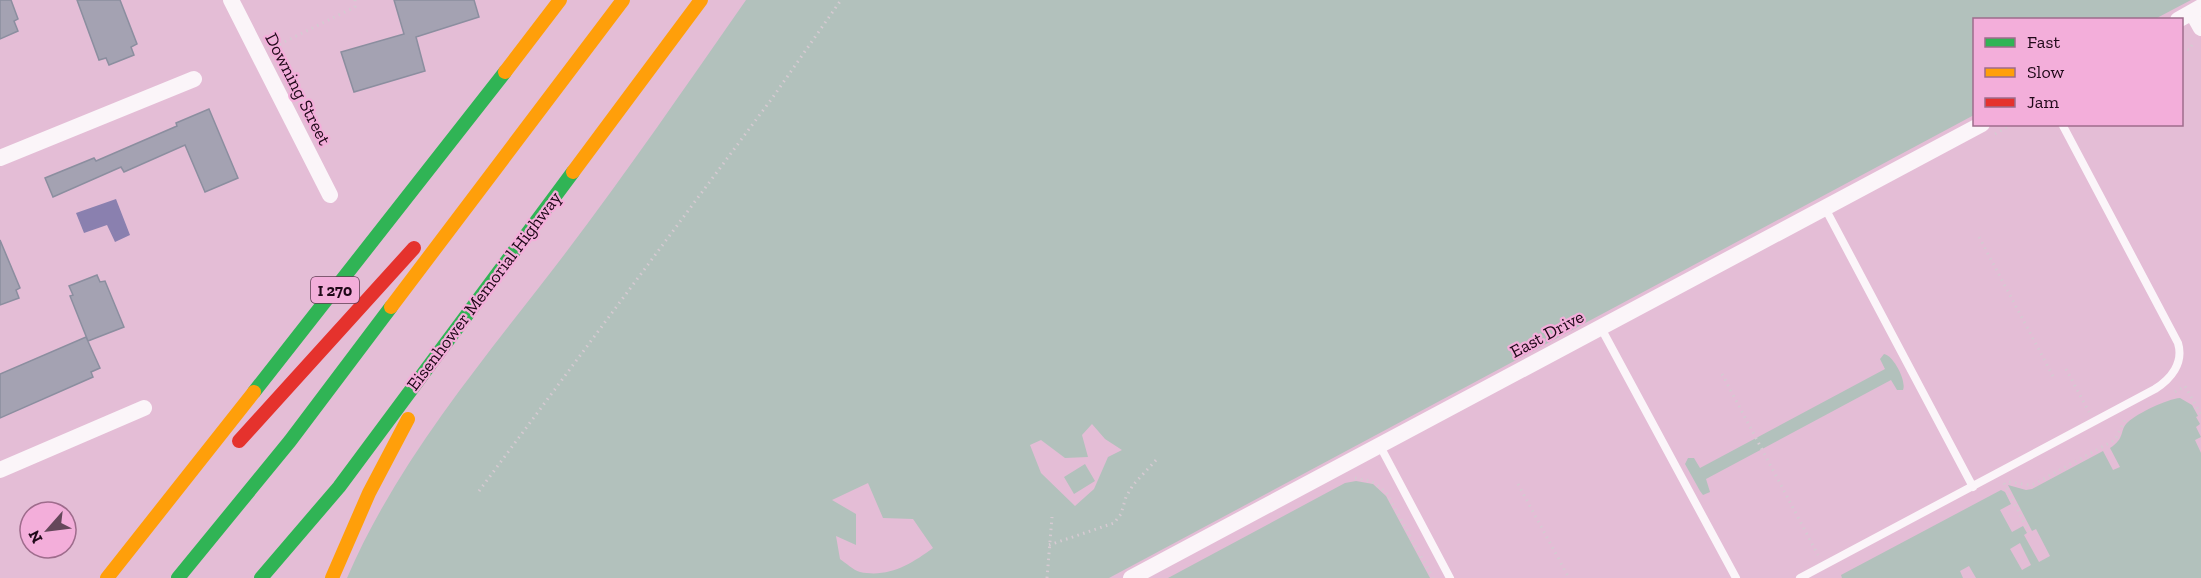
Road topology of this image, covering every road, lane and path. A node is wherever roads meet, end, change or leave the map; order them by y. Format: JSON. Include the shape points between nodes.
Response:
{"nodes":[{"id":1,"x":231,"y":0,"type":"edge"},
{"id":2,"x":355,"y":0,"type":"edge"},
{"id":3,"x":560,"y":0,"type":"edge"},
{"id":4,"x":622,"y":0,"type":"edge"},
{"id":5,"x":701,"y":0,"type":"edge"},
{"id":6,"x":841,"y":0,"type":"edge"},
{"id":7,"x":2191,"y":13,"type":"edge"},
{"id":8,"x":2201,"y":28,"type":"edge"},
{"id":9,"x":2192,"y":45,"type":"dead end"},
{"id":10,"x":2183,"y":48,"type":"edge"},
{"id":11,"x":259,"y":54,"type":"junction"},
{"id":12,"x":194,"y":79,"type":"dead end"},
{"id":13,"x":538,"y":110,"type":"junction"},
{"id":14,"x":1978,"y":126,"type":"edge"},
{"id":15,"x":2063,"y":126,"type":"edge"},
{"id":16,"x":0,"y":158,"type":"edge"},
{"id":17,"x":330,"y":195,"type":"dead end"},
{"id":18,"x":1825,"y":208,"type":"junction"},
{"id":19,"x":445,"y":213,"type":"dead end"},
{"id":20,"x":1979,"y":237,"type":"dead end"},
{"id":21,"x":421,"y":239,"type":"dead end"},
{"id":22,"x":1601,"y":328,"type":"junction"},
{"id":23,"x":451,"y":336,"type":"junction"},
{"id":24,"x":2066,"y":369,"type":"dead end"},
{"id":25,"x":1722,"y":374,"type":"dead end"},
{"id":26,"x":2053,"y":376,"type":"dead end"},
{"id":27,"x":2167,"y":396,"type":"dead end"},
{"id":28,"x":144,"y":408,"type":"dead end"},
{"id":29,"x":2201,"y":415,"type":"edge"},
{"id":30,"x":2130,"y":416,"type":"dead end"},
{"id":31,"x":2094,"y":422,"type":"junction"},
{"id":32,"x":1380,"y":446,"type":"junction"},
{"id":33,"x":226,"y":456,"type":"dead end"},
{"id":34,"x":1157,"y":459,"type":"dead end"},
{"id":35,"x":0,"y":470,"type":"edge"},
{"id":36,"x":1348,"y":480,"type":"dead end"},
{"id":37,"x":1518,"y":483,"type":"dead end"},
{"id":38,"x":1972,"y":486,"type":"junction"},
{"id":39,"x":479,"y":491,"type":"dead end"},
{"id":40,"x":187,"y":499,"type":"dead end"},
{"id":41,"x":1052,"y":517,"type":"dead end"},
{"id":42,"x":2029,"y":532,"type":"dead end"},
{"id":43,"x":1049,"y":545,"type":"junction"},
{"id":44,"x":1819,"y":556,"type":"dead end"},
{"id":45,"x":106,"y":578,"type":"edge"},
{"id":46,"x":117,"y":578,"type":"edge"},
{"id":47,"x":178,"y":578,"type":"edge"},
{"id":48,"x":261,"y":578,"type":"edge"},
{"id":49,"x":332,"y":578,"type":"edge"},
{"id":50,"x":1047,"y":578,"type":"edge"},
{"id":51,"x":1131,"y":578,"type":"edge"},
{"id":52,"x":1432,"y":578,"type":"edge"},
{"id":53,"x":1450,"y":578,"type":"edge"},
{"id":54,"x":1569,"y":578,"type":"edge"},
{"id":55,"x":1736,"y":578,"type":"edge"},
{"id":56,"x":1800,"y":578,"type":"edge"}],
"edges":[{"from":1,"to":11,"type":"street","name":"Downing Street"},
{"from":2,"to":11,"type":"path","via":[[355,7]]},
{"from":3,"to":45,"type":"highway","number":"I 270"},
{"from":4,"to":13,"type":"highway"},
{"from":5,"to":23,"type":"highway","name":"Eisenhower Memorial Highway"},
{"from":6,"to":39,"type":"path"},
{"from":7,"to":8,"type":"street"},
{"from":9,"to":10,"type":"path","via":[[2189,50]]},
{"from":11,"to":17,"type":"street","name":"Downing Street"},
{"from":12,"to":16,"type":"street"},
{"from":13,"to":19,"type":"highway"},
{"from":13,"to":47,"type":"highway","via":[[290,441]]},
{"from":14,"to":18,"type":"street","name":"East Drive"},
{"from":15,"to":31,"type":"lane","via":[[2180,350],[2178,366],[2163,384]]},
{"from":18,"to":22,"type":"street","name":"East Drive"},
{"from":18,"to":38,"type":"lane"},
{"from":20,"to":26,"type":"path"},
{"from":21,"to":33,"type":"highway"},
{"from":22,"to":32,"type":"street","name":"East Drive"},
{"from":22,"to":55,"type":"lane"},
{"from":23,"to":48,"type":"highway","name":"Eisenhower Memorial Highway","via":[[339,487]]},
{"from":23,"to":49,"type":"highway","via":[[369,493]]},
{"from":24,"to":31,"type":"path"},
{"from":25,"to":44,"type":"path"},
{"from":27,"to":29,"type":"path","via":[[2185,386]]},
{"from":28,"to":35,"type":"street"},
{"from":30,"to":42,"type":"path","via":[[2115,440],[2034,484],[2004,483]]},
{"from":31,"to":38,"type":"lane"},
{"from":32,"to":51,"type":"street","name":"East Drive"},
{"from":32,"to":53,"type":"lane"},
{"from":34,"to":43,"type":"path","via":[[1133,485],[1114,523]]},
{"from":36,"to":52,"type":"path","via":[[1371,481],[1386,492]]},
{"from":37,"to":54,"type":"path"},
{"from":38,"to":56,"type":"lane"},
{"from":40,"to":46,"type":"highway"},
{"from":41,"to":43,"type":"path"},
{"from":43,"to":50,"type":"path"}]}
